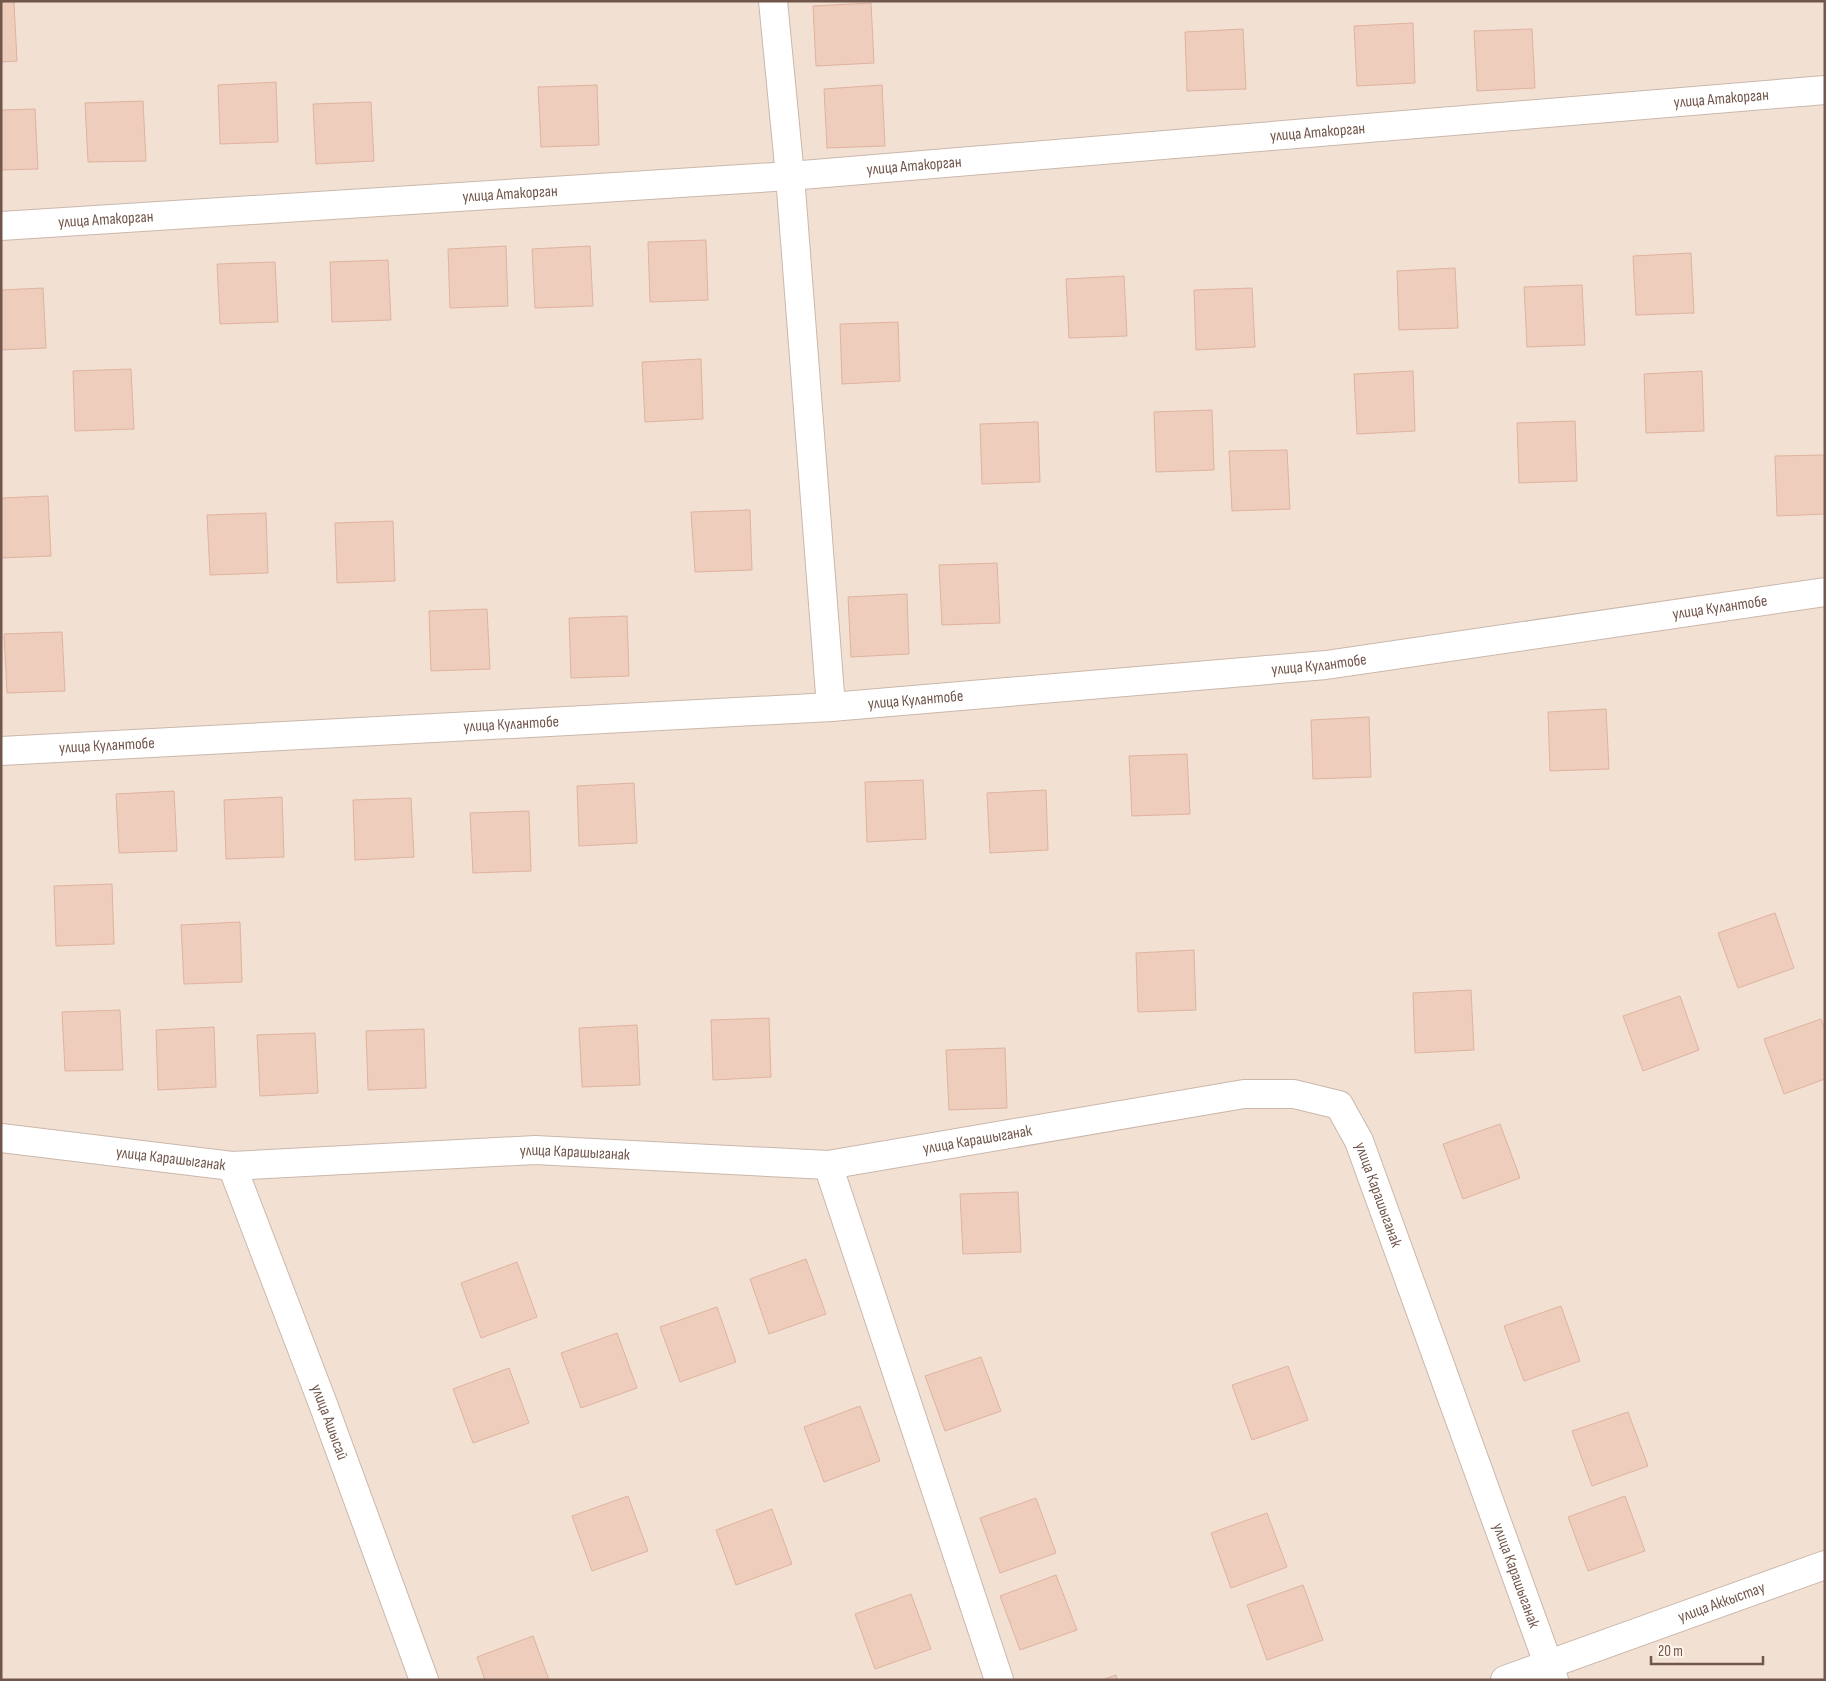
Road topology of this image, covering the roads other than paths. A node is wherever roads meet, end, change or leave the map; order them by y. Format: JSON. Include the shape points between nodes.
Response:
{"nodes":[{"id":1,"x":772,"y":1,"type":"edge"},
{"id":2,"x":1825,"y":90,"type":"edge"},
{"id":3,"x":790,"y":176,"type":"junction"},
{"id":4,"x":1,"y":226,"type":"edge"},
{"id":5,"x":1825,"y":592,"type":"edge"},
{"id":6,"x":830,"y":707,"type":"junction"},
{"id":7,"x":1,"y":751,"type":"edge"},
{"id":8,"x":1,"y":1138,"type":"edge"},
{"id":9,"x":828,"y":1165,"type":"junction"},
{"id":10,"x":232,"y":1166,"type":"junction"},
{"id":11,"x":1825,"y":1565,"type":"edge"},
{"id":12,"x":1552,"y":1671,"type":"edge"},
{"id":13,"x":424,"y":1680,"type":"edge"},
{"id":14,"x":999,"y":1680,"type":"edge"},
{"id":15,"x":1505,"y":1680,"type":"edge"}],
"edges":[{"from":1,"to":3,"type":"street"},
{"from":2,"to":3,"type":"street","name":"улица Атакорган"},
{"from":3,"to":4,"type":"street","name":"улица Атакорган"},
{"from":3,"to":6,"type":"street"},
{"from":5,"to":6,"type":"street","name":"улица Кулантобе","via":[[1326,665]]},
{"from":6,"to":7,"type":"street","name":"улица Кулантобе"},
{"from":8,"to":10,"type":"street","name":"улица Карашыганак"},
{"from":9,"to":10,"type":"street","name":"улица Карашыганак","via":[[535,1150]]},
{"from":9,"to":12,"type":"street","name":"улица Карашыганак","via":[[1244,1094],[1294,1094],[1339,1105],[1362,1150]]},
{"from":9,"to":14,"type":"street"},
{"from":10,"to":13,"type":"street","name":"улица Ашысай"},
{"from":11,"to":12,"type":"street","name":"улица Аккыстау"},
{"from":12,"to":15,"type":"street","name":"улица Аккыстау"}]}
